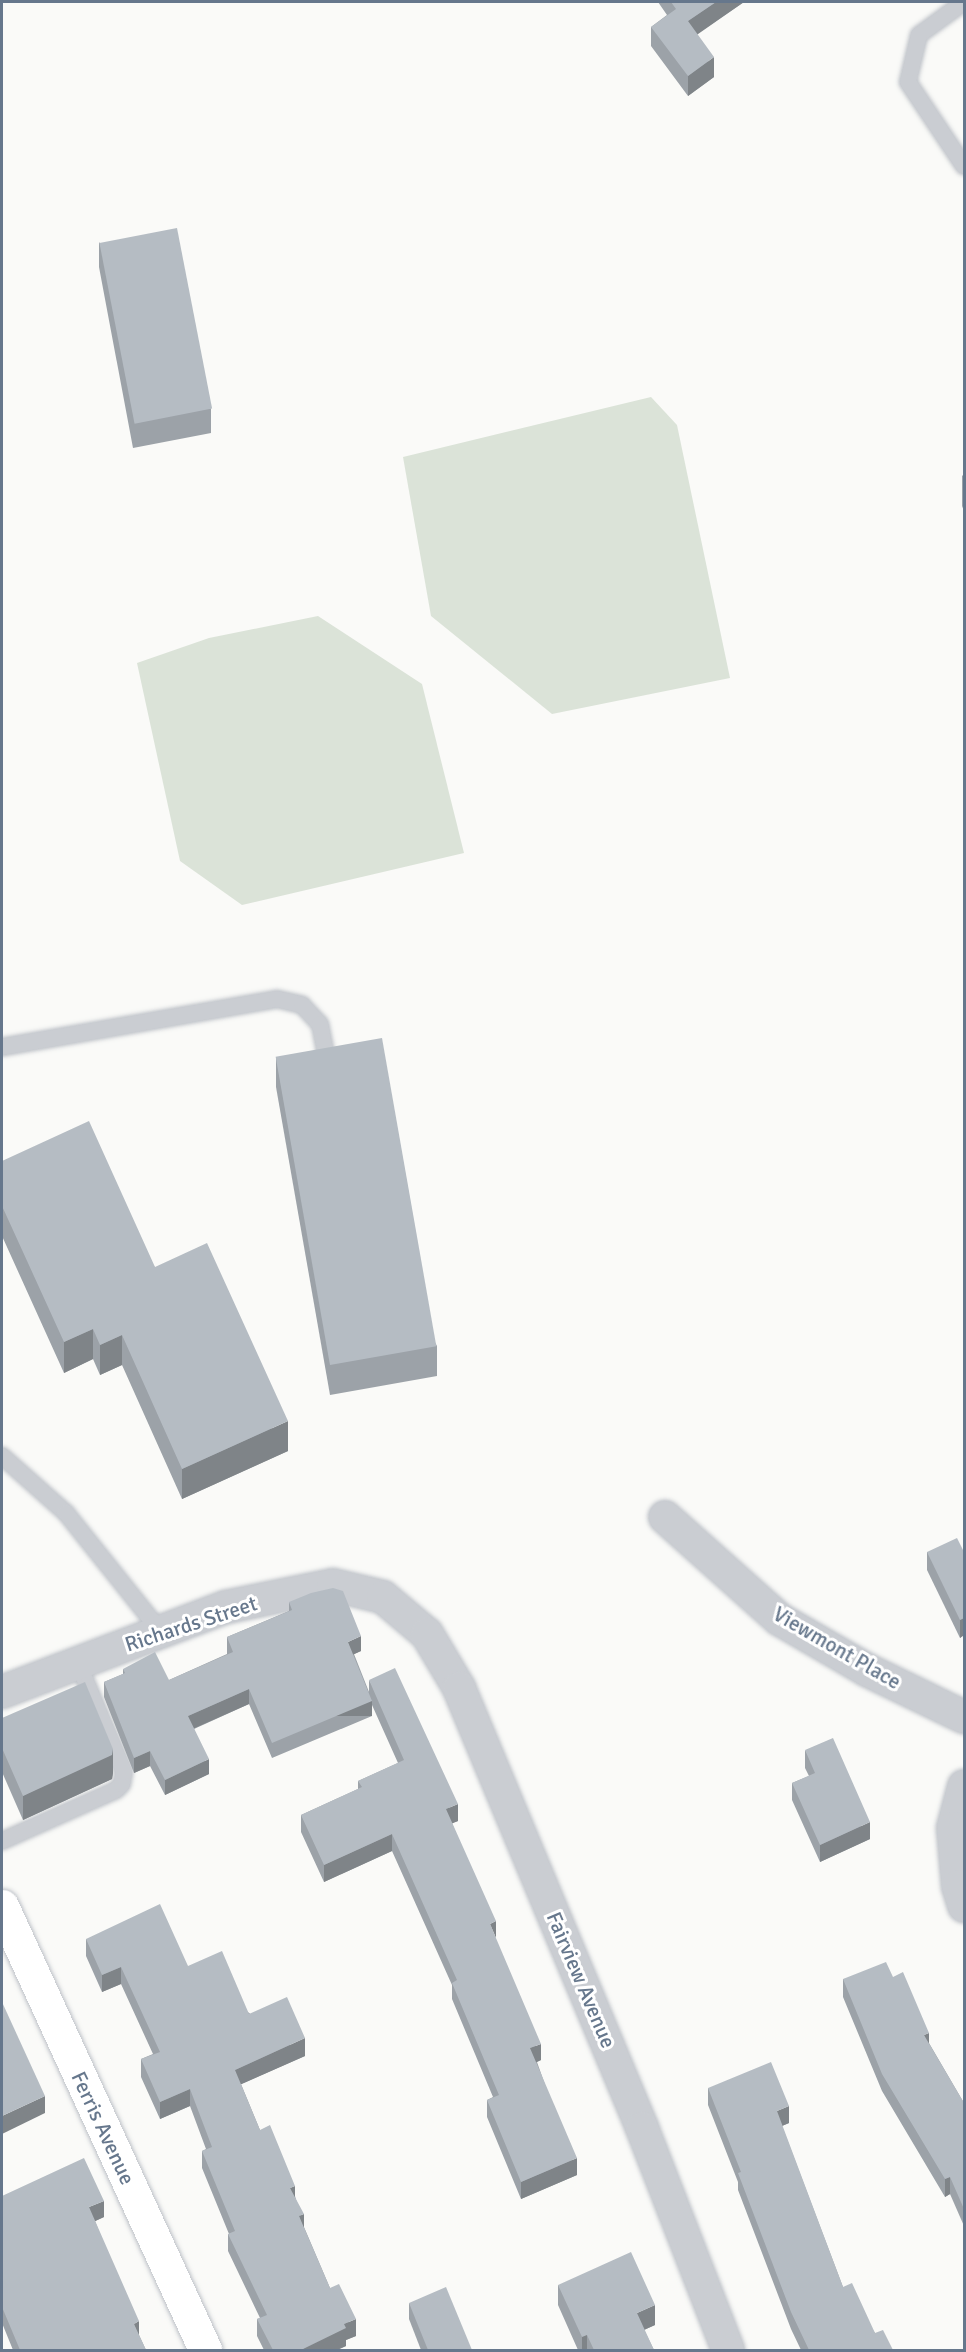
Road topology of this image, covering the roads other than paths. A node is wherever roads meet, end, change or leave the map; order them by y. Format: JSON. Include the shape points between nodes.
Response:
{"nodes":[{"id":1,"x":964,"y":2,"type":"edge"},
{"id":2,"x":964,"y":166,"type":"edge"},
{"id":3,"x":2,"y":1047,"type":"edge"},
{"id":4,"x":327,"y":1060,"type":"edge"},
{"id":5,"x":2,"y":1456,"type":"edge"},
{"id":6,"x":666,"y":1517,"type":"dead end"},
{"id":7,"x":412,"y":1622,"type":"joint"},
{"id":8,"x":161,"y":1632,"type":"junction"},
{"id":9,"x":78,"y":1663,"type":"junction"},
{"id":10,"x":2,"y":1692,"type":"edge"},
{"id":11,"x":964,"y":1717,"type":"edge"},
{"id":12,"x":964,"y":1786,"type":"edge"},
{"id":13,"x":2,"y":1841,"type":"edge"},
{"id":14,"x":2,"y":1906,"type":"edge"},
{"id":15,"x":964,"y":1906,"type":"edge"},
{"id":16,"x":205,"y":2350,"type":"edge"},
{"id":17,"x":728,"y":2350,"type":"edge"}],
"edges":[{"from":1,"to":2,"type":"lane","via":[[919,35],[908,82]]},
{"from":3,"to":4,"type":"lane","via":[[277,999],[302,1005],[320,1024]]},
{"from":5,"to":8,"type":"lane","via":[[66,1513]]},
{"from":6,"to":11,"type":"street","name":"Viewmont Place","via":[[779,1619],[867,1670]]},
{"from":7,"to":8,"type":"street","name":"Richards Street","via":[[383,1597],[333,1585],[226,1607]]},
{"from":7,"to":17,"type":"street","name":"Fairview Avenue","via":[[427,1634],[459,1688],[642,2128]]},
{"from":8,"to":9,"type":"street","name":"Richards Street"},
{"from":9,"to":10,"type":"street","name":"Richards Street"},
{"from":9,"to":13,"type":"lane","via":[[124,1772],[122,1784]]},
{"from":12,"to":15,"type":"street","via":[[953,1828],[958,1886]]},
{"from":14,"to":16,"type":"street","name":"Ferris Avenue"}]}
